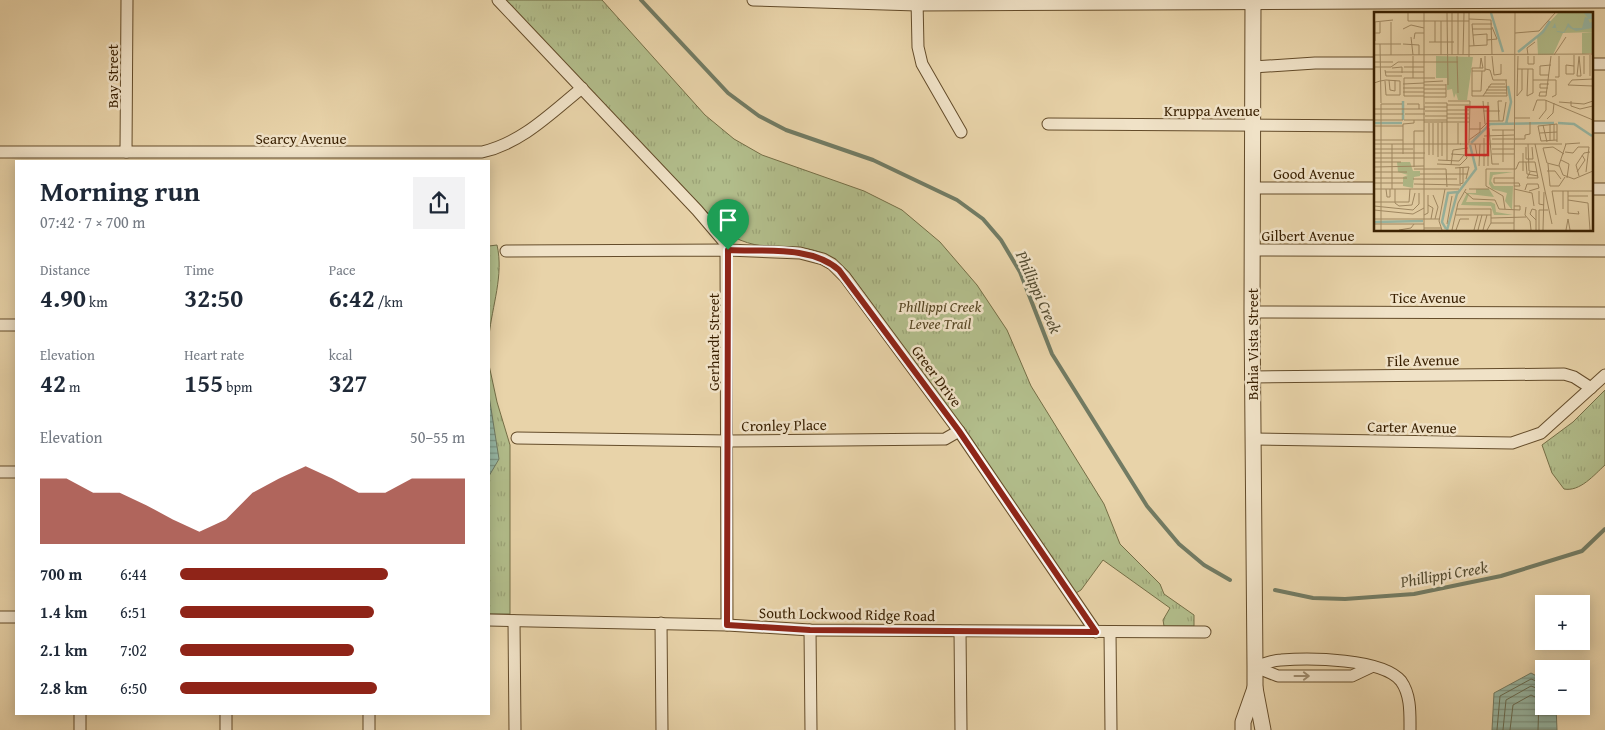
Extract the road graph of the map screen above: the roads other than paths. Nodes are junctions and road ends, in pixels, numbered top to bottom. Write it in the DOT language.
graph roads {
  1 [pos="127,0"];
  2 [pos="498,0"];
  3 [pos="753,0"];
  4 [pos="1253,1"];
  5 [pos="917,2"];
  6 [pos="1605,2"];
  7 [pos="1374,63"];
  8 [pos="1592,64"];
  9 [pos="1605,64"];
  10 [pos="1253,67"];
  11 [pos="582,88"];
  12 [pos="1048,124"];
  13 [pos="1253,126"];
  14 [pos="1374,126"];
  15 [pos="1592,127"];
  16 [pos="1605,127"];
  17 [pos="961,132"];
  18 [pos="0,152"];
  19 [pos="126,152"];
  20 [pos="69,157"];
  21 [pos="1252,188"];
  22 [pos="1374,188"];
  23 [pos="1592,189"];
  24 [pos="1605,189"];
  25 [pos="728,250"];
  26 [pos="1252,250"];
  27 [pos="506,251"];
  28 [pos="1605,251"];
  29 [pos="1252,312"];
  30 [pos="1605,313"];
  31 [pos="0,325"];
  32 [pos="15,325"];
  33 [pos="1605,376"];
  34 [pos="1252,377"];
  35 [pos="1590,388"];
  36 [pos="959,431"];
  37 [pos="517,438"];
  38 [pos="1252,439"];
  39 [pos="728,441"];
  40 [pos="0,472"];
  41 [pos="15,472"];
  42 [pos="0,617"];
  43 [pos="15,617"];
  44 [pos="490,620"];
  45 [pos="514,621"];
  46 [pos="661,623"];
  47 [pos="727,625"];
  48 [pos="810,630"];
  49 [pos="960,632"];
  50 [pos="1096,632"];
  51 [pos="1110,632"];
  52 [pos="1205,632"];
  53 [pos="1255,667"];
  54 [pos="1256,688"];
  55 [pos="80,715"];
  56 [pos="226,715"];
  57 [pos="369,715"];
  58 [pos="80,730"];
  59 [pos="226,730"];
  60 [pos="370,730"];
  61 [pos="515,730"];
  62 [pos="662,730"];
  63 [pos="811,730"];
  64 [pos="961,730"];
  65 [pos="1110,730"];
  66 [pos="1243,730"];
  67 [pos="1263,730"];
  68 [pos="1410,730"];
  1 -- 19 [label="street, Bay Street"];
  2 -- 11 [label="street"];
  3 -- 5 [label="street"];
  4 -- 5 [label="street"];
  4 -- 6 [label="street"];
  4 -- 10 [label="street, Bahia Vista Street"];
  5 -- 17 [label="street"];
  7 -- 10 [label="street"];
  8 -- 9 [label="street"];
  10 -- 13 [label="street, Bahia Vista Street"];
  11 -- 19 [label="street, Searcy Avenue"];
  11 -- 25 [label="street"];
  12 -- 13 [label="street, Kruppa Avenue"];
  13 -- 14 [label="street, Kruppa Avenue"];
  13 -- 21 [label="street, Bahia Vista Street"];
  15 -- 16 [label="street"];
  18 -- 20 [label="street, Searcy Avenue"];
  19 -- 20 [label="street, Searcy Avenue"];
  21 -- 22 [label="street, Good Avenue"];
  21 -- 26 [label="street, Bahia Vista Street"];
  23 -- 24 [label="street"];
  25 -- 27 [label="street, Greer Drive"];
  25 -- 36 [label="street, Greer Drive"];
  25 -- 39 [label="street, Gerhardt Street"];
  26 -- 28 [label="street, Gilbert Avenue"];
  26 -- 29 [label="street, Bahia Vista Street"];
  29 -- 30 [label="street, Tice Avenue"];
  29 -- 34 [label="street, Bahia Vista Street"];
  31 -- 32 [label="street"];
  33 -- 35 [label="street, Carter Avenue"];
  34 -- 35 [label="street, File Avenue"];
  34 -- 38 [label="street, Bahia Vista Street"];
  35 -- 38 [label="street, Carter Avenue"];
  36 -- 39 [label="street, Cronley Place"];
  36 -- 50 [label="street, Greer Drive"];
  37 -- 39 [label="street, Cronley Place"];
  38 -- 53 [label="street, Bahia Vista Street"];
  39 -- 47 [label="street, Gerhardt Street"];
  40 -- 41 [label="street"];
  42 -- 43 [label="street"];
  44 -- 45 [label="street, South Lockwood Ridge Road"];
  45 -- 46 [label="street, South Lockwood Ridge Road"];
  45 -- 61 [label="street"];
  46 -- 47 [label="street, South Lockwood Ridge Road"];
  46 -- 62 [label="street"];
  47 -- 48 [label="street, South Lockwood Ridge Road"];
  48 -- 49 [label="street, South Lockwood Ridge Road"];
  48 -- 63 [label="street"];
  49 -- 50 [label="street, South Lockwood Ridge Road"];
  49 -- 64 [label="street"];
  50 -- 51 [label="street, South Lockwood Ridge Road"];
  51 -- 52 [label="street, South Lockwood Ridge Road"];
  51 -- 65 [label="street"];
  53 -- 54 [label="street, Bahia Vista Street"];
  53 -- 68 [label="street"];
  54 -- 66 [label="street, Bahia Vista Street"];
  54 -- 67 [label="street, Bahia Vista Street"];
  55 -- 58 [label="street"];
  56 -- 59 [label="street"];
  57 -- 60 [label="street"];
}
